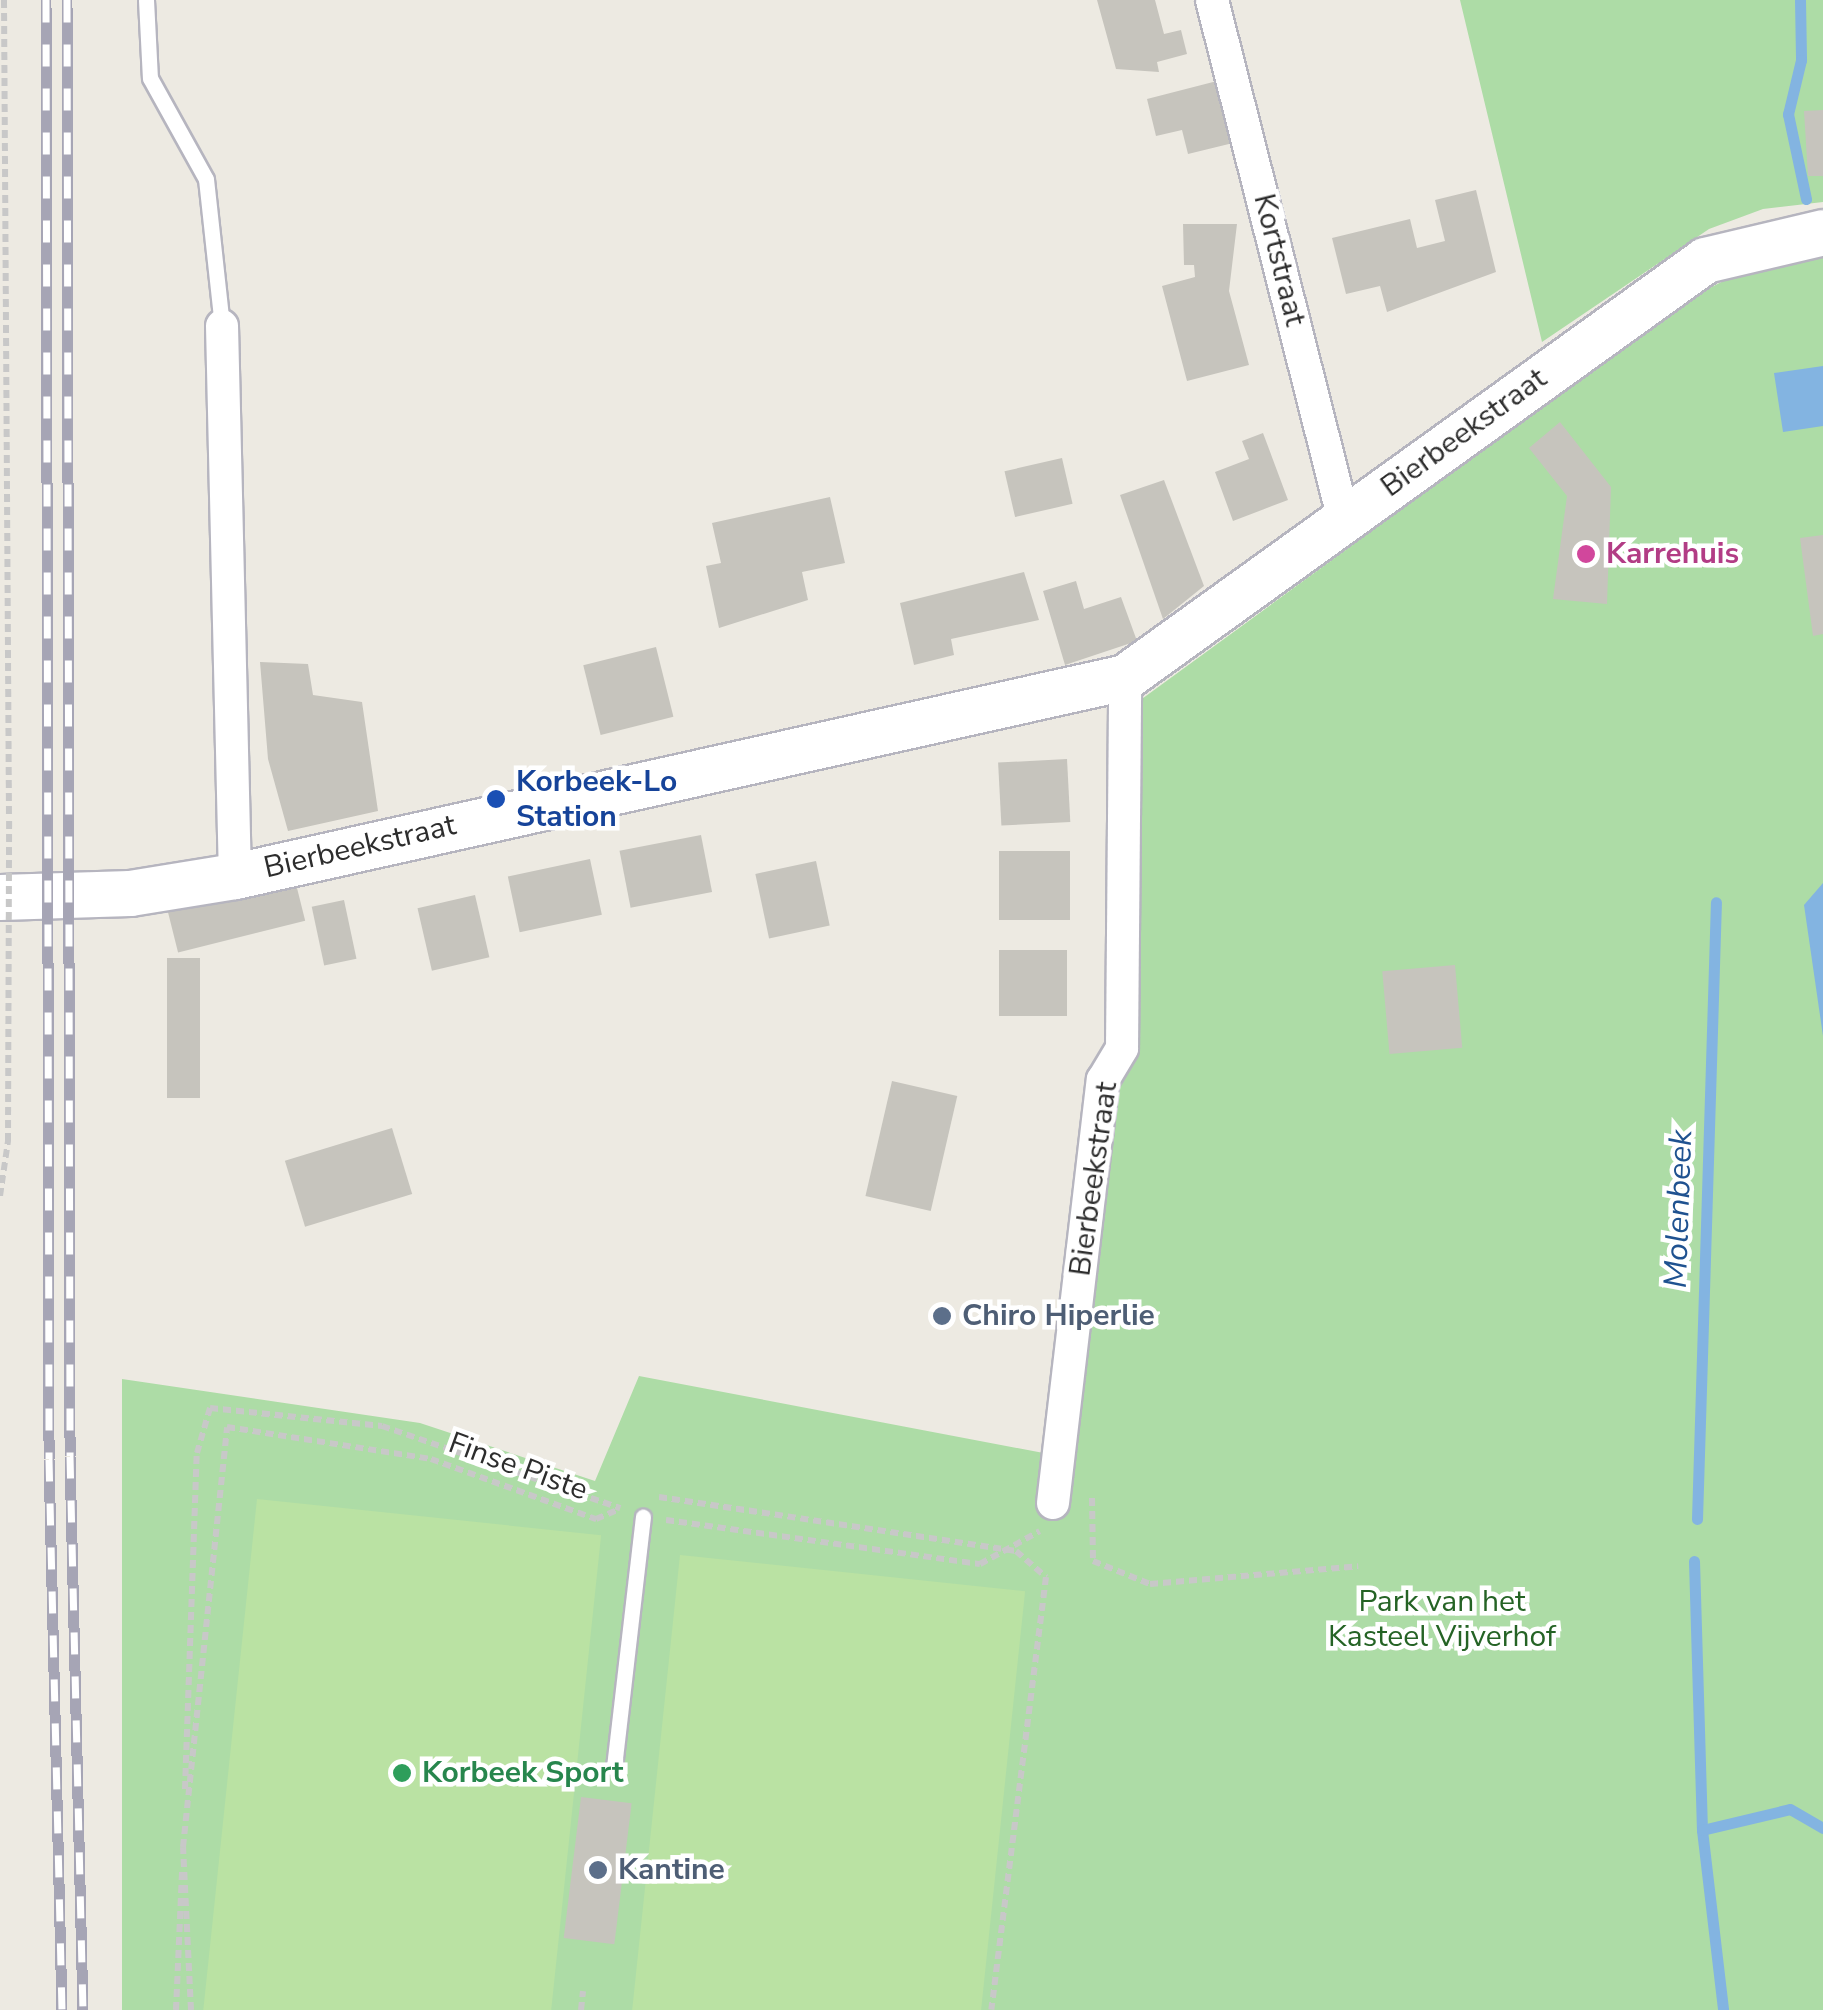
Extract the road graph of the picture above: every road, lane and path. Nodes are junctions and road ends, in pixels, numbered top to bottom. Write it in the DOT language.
graph roads {
  1 [pos="4,0"];
  2 [pos="146,0"];
  3 [pos="1212,0"];
  4 [pos="1823,232"];
  5 [pos="222,326"];
  6 [pos="1344,520"];
  7 [pos="1125,676"];
  8 [pos="234,876"];
  9 [pos="0,897"];
  10 [pos="0,1196"];
  11 [pos="1092,1482"];
  12 [pos="650,1496"];
  13 [pos="1053,1504"];
  14 [pos="620,1508"];
  15 [pos="639,1509"];
  16 [pos="1016,1551"];
  17 [pos="1358,1566"];
  18 [pos="614,1767"];
  19 [pos="182,1847"];
  20 [pos="582,1991"];
  21 [pos="176,2010"];
  22 [pos="190,2010"];
  23 [pos="581,2010"];
  24 [pos="991,2010"];
  1 -- 10 [label="path, bridge"];
  2 -- 5 [label="lane"];
  3 -- 6 [label="street, Kortstraat"];
  4 -- 6 [label="street, Bierbeekstraat"];
  5 -- 8 [label="street"];
  6 -- 7 [label="street, Bierbeekstraat"];
  7 -- 8 [label="street, Bierbeekstraat"];
  7 -- 13 [label="street, Bierbeekstraat"];
  8 -- 9 [label="street, Bierbeekstraat"];
  11 -- 17 [label="path"];
  12 -- 16 [label="path"];
  13 -- 16 [label="path"];
  14 -- 15 [label="path"];
  14 -- 15 [label="path, Finse Piste"];
  14 -- 19 [label="path, Finse Piste"];
  14 -- 19 [label="path"];
  15 -- 16 [label="path"];
  15 -- 18 [label="lane"];
  16 -- 24 [label="path"];
  19 -- 21 [label="path"];
  19 -- 22 [label="path, Finse Piste"];
  20 -- 23 [label="path"];
}
